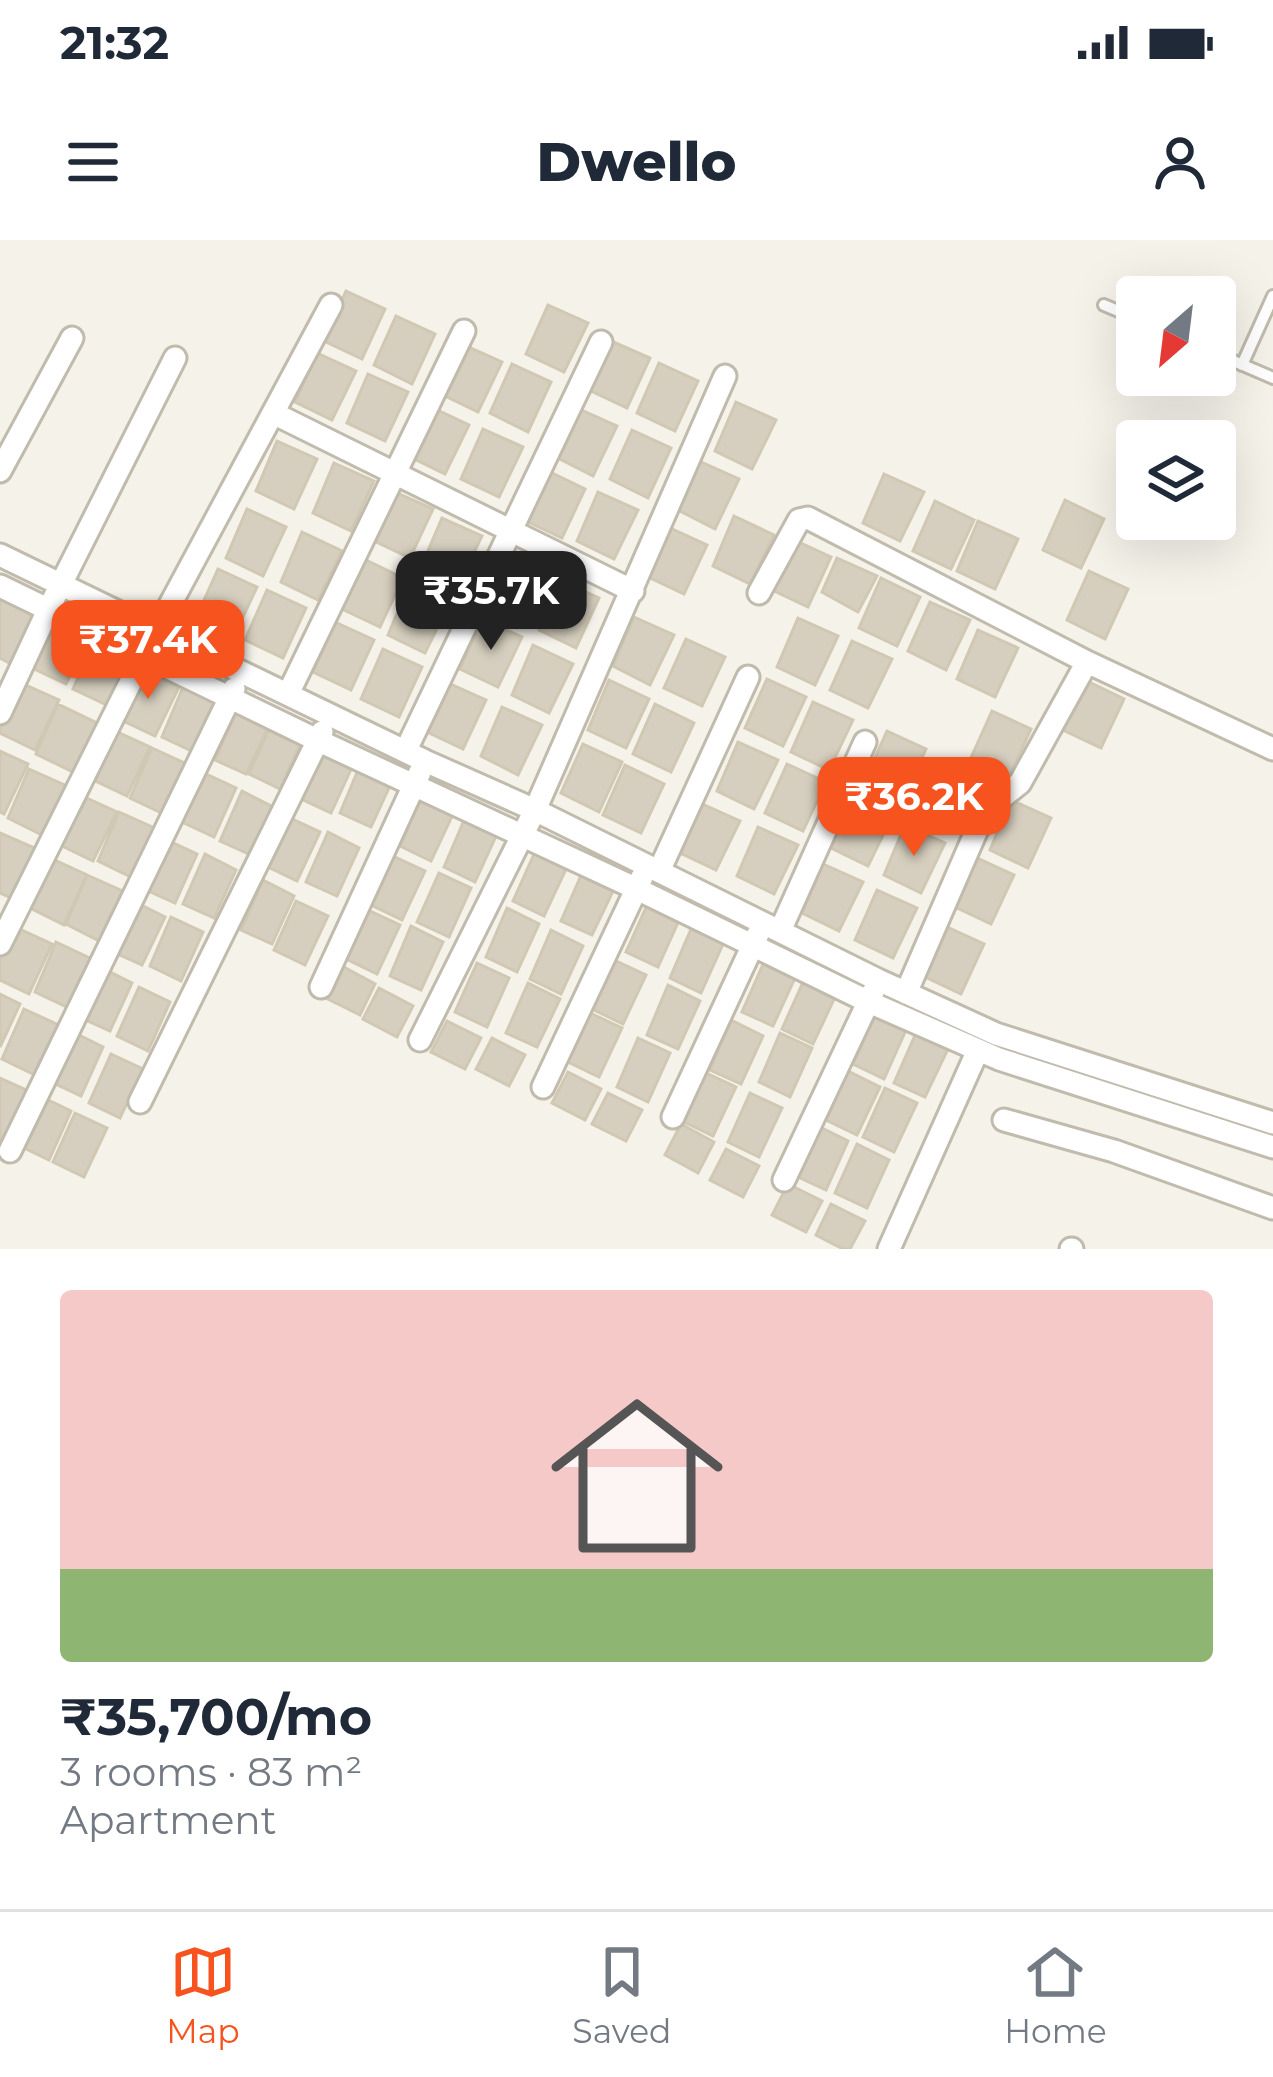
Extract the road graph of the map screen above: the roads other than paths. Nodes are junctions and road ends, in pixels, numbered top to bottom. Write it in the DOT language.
graph roads {
  1 [pos="1273,296"];
  2 [pos="331,304"];
  3 [pos="1104,305"];
  4 [pos="1116,310"];
  5 [pos="464,331"];
  6 [pos="72,338"];
  7 [pos="601,342"];
  8 [pos="175,358"];
  9 [pos="1236,362"];
  10 [pos="1242,365"];
  11 [pos="725,376"];
  12 [pos="1273,378"];
  13 [pos="273,413"];
  14 [pos="0,471"];
  15 [pos="395,473"];
  16 [pos="509,532"];
  17 [pos="0,555"];
  18 [pos="62,584"];
  19 [pos="0,586"];
  20 [pos="633,590"];
  21 [pos="758,593"];
  22 [pos="49,608"];
  23 [pos="157,629"];
  24 [pos="144,654"];
  25 [pos="1087,662"];
  26 [pos="242,672"];
  27 [pos="748,677"];
  28 [pos="288,694"];
  29 [pos="230,698"];
  30 [pos="0,713"];
  31 [pos="331,715"];
  32 [pos="317,740"];
  33 [pos="865,742"];
  34 [pos="1273,749"];
  35 [pos="415,756"];
  36 [pos="415,786"];
  37 [pos="535,810"];
  38 [pos="523,835"];
  39 [pos="654,868"];
  40 [pos="637,889"];
  41 [pos="772,927"];
  42 [pos="0,944"];
  43 [pos="751,945"];
  44 [pos="878,980"];
  45 [pos="321,987"];
  46 [pos="905,993"];
  47 [pos="868,1002"];
  48 [pos="420,1040"];
  49 [pos="979,1050"];
  50 [pos="543,1087"];
  51 [pos="140,1102"];
  52 [pos="673,1117"];
  53 [pos="1004,1120"];
  54 [pos="1273,1123"];
  55 [pos="1273,1147"];
  56 [pos="10,1150"];
  57 [pos="784,1180"];
  58 [pos="1273,1208"];
  59 [pos="890,1249"];
  1 -- 10 [label="lane"];
  2 -- 13 [label="street"];
  3 -- 4 [label="lane"];
  5 -- 15 [label="street"];
  6 -- 14 [label="street"];
  7 -- 16 [label="street"];
  8 -- 18 [label="street"];
  9 -- 10 [label="lane"];
  10 -- 12 [label="lane"];
  11 -- 20 [label="street"];
  13 -- 15 [label="street"];
  13 -- 23 [label="street"];
  15 -- 16 [label="street"];
  15 -- 28 [label="street"];
  16 -- 20 [label="street"];
  16 -- 35 [label="street"];
  17 -- 18 [label="street"];
  18 -- 22 [label="street"];
  18 -- 23 [label="street"];
  19 -- 22 [label="street"];
  20 -- 37 [label="street"];
  21 -- 25 [label="street"];
  22 -- 24 [label="street"];
  22 -- 30 [label="street"];
  23 -- 24 [label="street"];
  23 -- 26 [label="street"];
  24 -- 29 [label="street"];
  24 -- 42 [label="street"];
  25 -- 34 [label="street"];
  25 -- 46 [label="street"];
  26 -- 28 [label="street"];
  26 -- 29 [label="street"];
  27 -- 39 [label="street"];
  28 -- 31 [label="street"];
  29 -- 32 [label="street"];
  29 -- 56 [label="street"];
  31 -- 32 [label="street"];
  31 -- 35 [label="street"];
  32 -- 36 [label="street"];
  32 -- 51 [label="street"];
  33 -- 41 [label="street"];
  35 -- 36 [label="street"];
  35 -- 37 [label="street"];
  36 -- 38 [label="street"];
  36 -- 45 [label="street"];
  37 -- 38 [label="street"];
  37 -- 39 [label="street"];
  38 -- 40 [label="street"];
  38 -- 48 [label="street"];
  39 -- 40 [label="street"];
  39 -- 41 [label="street"];
  40 -- 43 [label="street"];
  40 -- 50 [label="street"];
  41 -- 43 [label="street"];
  41 -- 44 [label="street"];
  43 -- 47 [label="street"];
  43 -- 52 [label="street"];
  44 -- 46 [label="street"];
  44 -- 47 [label="street"];
  46 -- 54 [label="street"];
  47 -- 49 [label="street"];
  47 -- 57 [label="street"];
  49 -- 55 [label="street"];
  49 -- 59 [label="street"];
  53 -- 58 [label="street"];
}
